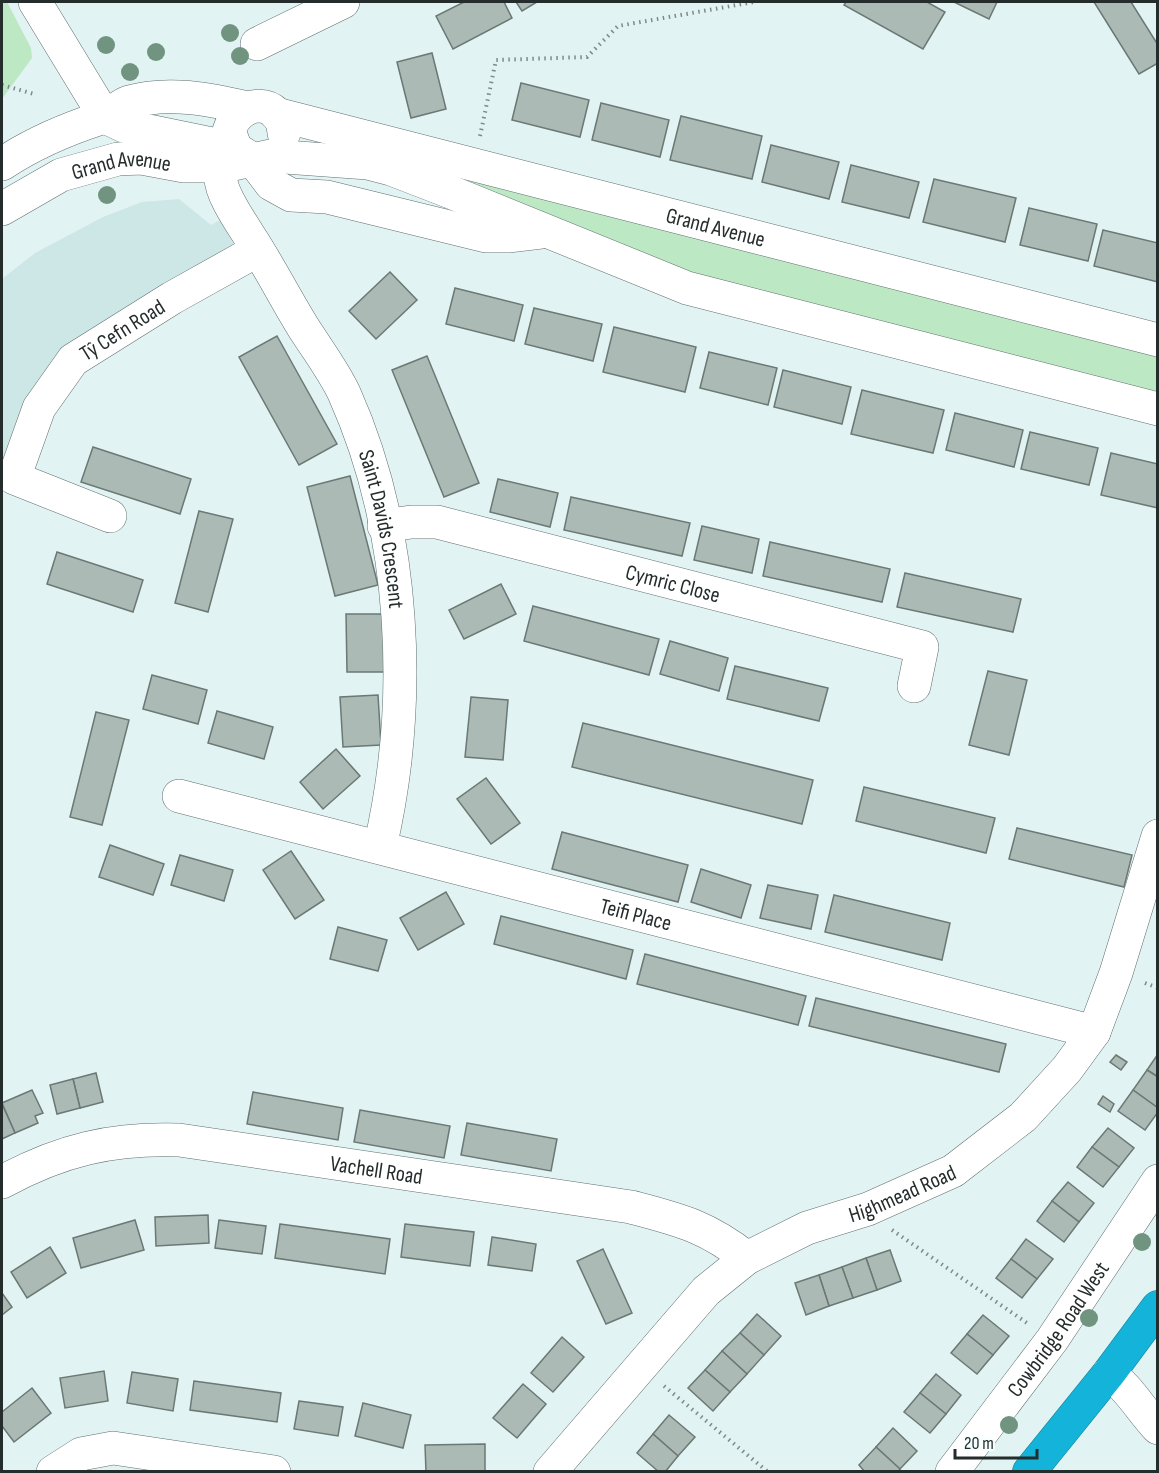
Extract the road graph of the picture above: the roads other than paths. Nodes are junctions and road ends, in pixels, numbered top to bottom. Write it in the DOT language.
graph roads {
  1 [pos="35,2"];
  2 [pos="343,2"];
  3 [pos="257,44"];
  4 [pos="262,111"];
  5 [pos="105,117"];
  6 [pos="251,163"];
  7 [pos="2,164"];
  8 [pos="2,209"];
  9 [pos="546,231"];
  10 [pos="254,245"];
  11 [pos="1158,340"];
  12 [pos="1158,409"];
  13 [pos="8,489"];
  14 [pos="110,516"];
  15 [pos="384,526"];
  16 [pos="914,686"];
  17 [pos="179,796"];
  18 [pos="1158,836"];
  19 [pos="380,847"];
  20 [pos="1094,1032"];
  21 [pos="1158,1181"];
  22 [pos="2,1182"];
  23 [pos="747,1258"];
  24 [pos="1158,1307"];
  25 [pos="1109,1373"];
  26 [pos="1158,1428"];
  27 [pos="53,1472"];
  28 [pos="274,1472"];
  29 [pos="550,1472"];
  30 [pos="952,1472"];
  31 [pos="1029,1472"];
  1 -- 5 [label="street"];
  2 -- 3 [label="street"];
  4 -- 5 [label="street, Grand Avenue"];
  4 -- 6 [label="street"];
  4 -- 6 [label="street"];
  4 -- 11 [label="street, Grand Avenue"];
  5 -- 6 [label="street, Grand Avenue"];
  5 -- 7 [label="street, Grand Avenue"];
  6 -- 8 [label="street, Grand Avenue"];
  6 -- 9 [label="street, Grand Avenue"];
  6 -- 9 [label="street, Grand Avenue"];
  6 -- 10 [label="street"];
  6 -- 10 [label="street, Saint Davids Crescent"];
  9 -- 12 [label="street, Grand Avenue"];
  10 -- 13 [label="street, Tŷ Cefn Road"];
  10 -- 15 [label="street, Saint Davids Crescent"];
  13 -- 14 [label="street, Tŷ Cefn Road"];
  15 -- 16 [label="street, Cymric Close"];
  15 -- 19 [label="street, Saint Davids Crescent"];
  17 -- 19 [label="street, Teifi Place"];
  18 -- 20 [label="street, Highmead Road"];
  19 -- 20 [label="street, Teifi Place"];
  20 -- 23 [label="street, Highmead Road"];
  21 -- 30 [label="street, Cowbridge Road West"];
  22 -- 23 [label="street, Vachell Road"];
  23 -- 29 [label="street, Highmead Road"];
  24 -- 25 [label="highway"];
  25 -- 26 [label="street"];
  25 -- 31 [label="highway"];
  27 -- 28 [label="street"];
}
